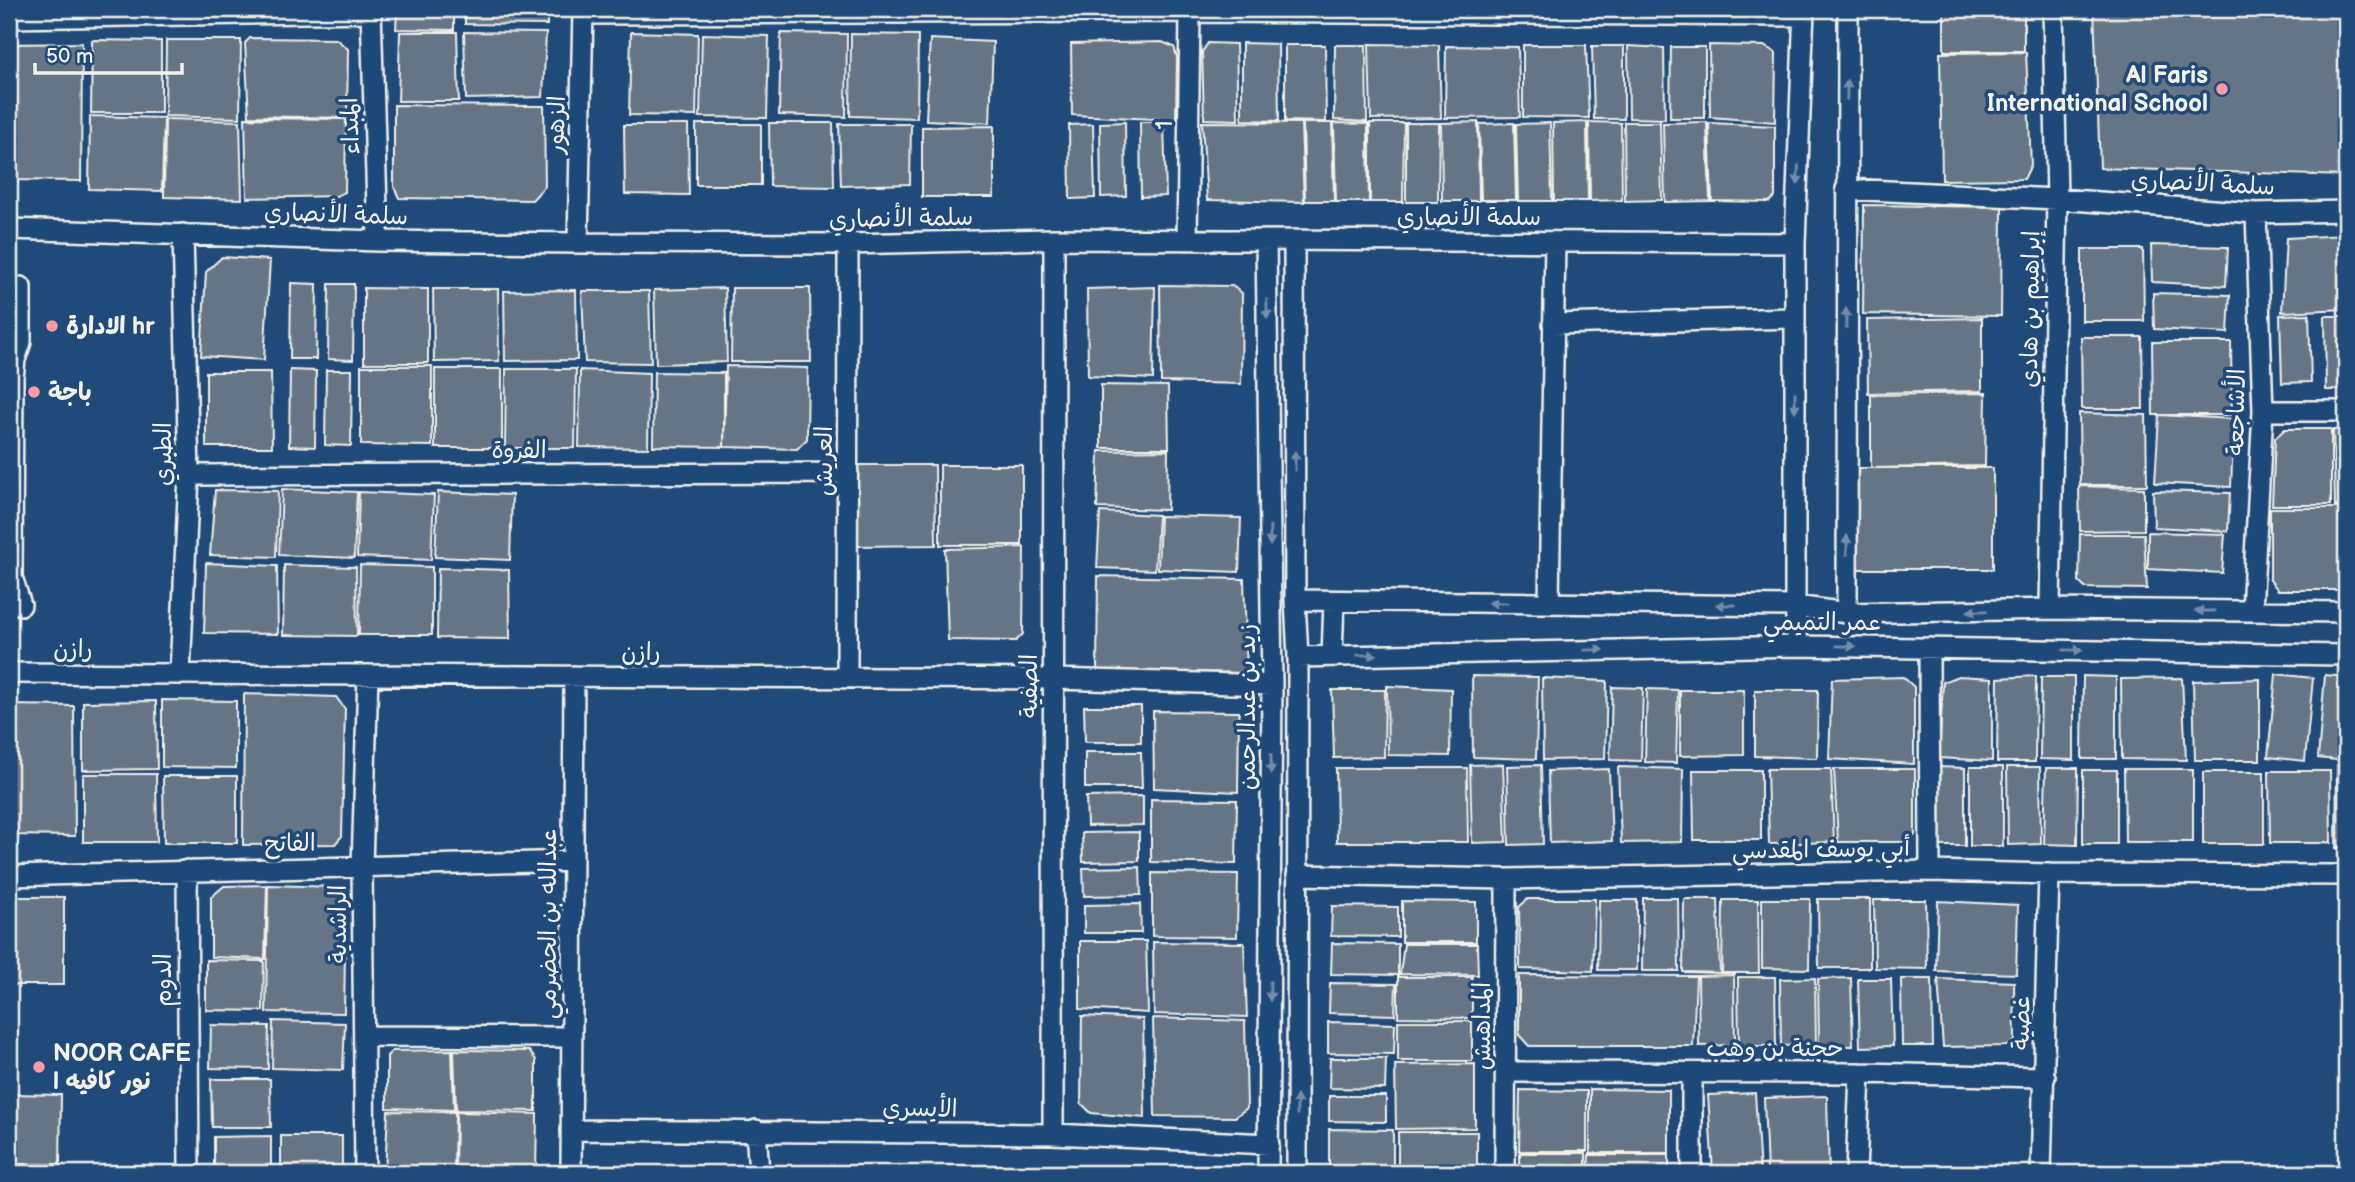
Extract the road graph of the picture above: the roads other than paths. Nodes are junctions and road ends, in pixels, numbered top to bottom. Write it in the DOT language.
graph roads {
  1 [pos="1848,9"];
  2 [pos="2053,9"];
  3 [pos="371,10"];
  4 [pos="191,11"];
  5 [pos="584,11"];
  6 [pos="1025,11"];
  7 [pos="1190,12"];
  8 [pos="1600,12"];
  9 [pos="1804,13"];
  10 [pos="9,18"];
  11 [pos="1846,189"];
  12 [pos="2057,199"];
  13 [pos="2346,211"];
  14 [pos="2256,213"];
  15 [pos="9,229"];
  16 [pos="183,234"];
  17 [pos="1054,239"];
  18 [pos="1187,240"];
  19 [pos="1266,240"];
  20 [pos="1294,240"];
  21 [pos="377,241"];
  22 [pos="1555,242"];
  23 [pos="578,243"];
  24 [pos="1795,243"];
  25 [pos="848,244"];
  26 [pos="20,287"];
  27 [pos="1795,318"];
  28 [pos="1553,324"];
  29 [pos="15,342"];
  30 [pos="2263,411"];
  31 [pos="2346,411"];
  32 [pos="848,473"];
  33 [pos="189,475"];
  34 [pos="10,577"];
  35 [pos="1295,600"];
  36 [pos="1334,601"];
  37 [pos="1549,603"];
  38 [pos="21,605"];
  39 [pos="1796,606"];
  40 [pos="2050,610"];
  41 [pos="2252,611"];
  42 [pos="2346,612"];
  43 [pos="1847,613"];
  44 [pos="1798,646"];
  45 [pos="1929,648"];
  46 [pos="2346,655"];
  47 [pos="1332,656"];
  48 [pos="1298,657"];
  49 [pos="9,673"];
  50 [pos="180,673"];
  51 [pos="368,675"];
  52 [pos="574,676"];
  53 [pos="847,678"];
  54 [pos="1054,679"];
  55 [pos="1272,685"];
  56 [pos="573,861"];
  57 [pos="362,866"];
  58 [pos="187,870"];
  59 [pos="1930,871"];
  60 [pos="2049,874"];
  61 [pos="1297,875"];
  62 [pos="2346,875"];
  63 [pos="9,876"];
  64 [pos="1506,879"];
  65 [pos="363,1036"];
  66 [pos="571,1037"];
  67 [pos="1506,1072"];
  68 [pos="1692,1073"];
  69 [pos="1860,1073"];
  70 [pos="2045,1077"];
  71 [pos="571,1130"];
  72 [pos="756,1130"];
  73 [pos="1053,1134"];
  74 [pos="1269,1144"];
  75 [pos="190,1173"];
  76 [pos="365,1173"];
  77 [pos="571,1173"];
  78 [pos="759,1173"];
  79 [pos="1268,1173"];
  80 [pos="1297,1173"];
  81 [pos="1506,1173"];
  82 [pos="1692,1173"];
  83 [pos="1856,1173"];
  84 [pos="2041,1173"];
  11 -- 1 [label="street, one-way"];
  2 -- 12 [label="street, إبراهيم بن هادي"];
  3 -- 4 [label="street"];
  3 -- 21 [label="street, المبداء"];
  4 -- 10 [label="street"];
  5 -- 6 [label="street"];
  5 -- 23 [label="street, الزهور"];
  6 -- 7 [label="street"];
  7 -- 8 [label="street"];
  7 -- 18 [label="street, 1"];
  8 -- 9 [label="street"];
  9 -- 24 [label="street, one-way"];
  11 -- 12 [label="street, سلمة الأنصاري"];
  43 -- 11 [label="street, one-way"];
  12 -- 14 [label="street, سلمة الأنصاري"];
  12 -- 40 [label="street, إبراهيم بن هادي"];
  13 -- 14 [label="street, سلمة الأنصاري"];
  14 -- 30 [label="street, الأشاجعة"];
  15 -- 16 [label="street, سلمة الأنصاري"];
  16 -- 21 [label="street, سلمة الأنصاري"];
  16 -- 33 [label="street, الطبري"];
  17 -- 18 [label="street, سلمة الأنصاري"];
  17 -- 25 [label="street, سلمة الأنصاري"];
  17 -- 54 [label="street, الصفية"];
  18 -- 19 [label="street, سلمة الأنصاري"];
  19 -- 20 [label="street, سلمة الأنصاري"];
  19 -- 55 [label="street, زيد بن عبدالرحمن, one-way"];
  20 -- 22 [label="street, سلمة الأنصاري"];
  35 -- 20 [label="street, زيد بن عبدالرحمن, one-way"];
  21 -- 23 [label="street, سلمة الأنصاري"];
  22 -- 24 [label="street, سلمة الأنصاري"];
  22 -- 28 [label="street"];
  23 -- 25 [label="street, سلمة الأنصاري"];
  24 -- 27 [label="street"];
  25 -- 32 [label="street, العريش"];
  26 -- 29 [label="street"];
  27 -- 28 [label="street"];
  27 -- 39 [label="street, one-way"];
  28 -- 37 [label="street"];
  29 -- 34 [label="street"];
  30 -- 31 [label="street"];
  30 -- 41 [label="street, الأشاجعة"];
  32 -- 33 [label="street, الفروة"];
  32 -- 53 [label="street, العريش"];
  33 -- 50 [label="street, الطبري"];
  34 -- 38 [label="street"];
  35 -- 36 [label="street"];
  35 -- 48 [label="street, زيد بن عبدالرحمن"];
  37 -- 36 [label="street, one-way"];
  36 -- 47 [label="street"];
  39 -- 37 [label="street, one-way"];
  39 -- 43 [label="street"];
  39 -- 44 [label="street"];
  41 -- 40 [label="street, one-way"];
  40 -- 43 [label="street, one-way"];
  41 -- 42 [label="street"];
  44 -- 45 [label="street, عمر التميمي, one-way"];
  47 -- 44 [label="street, عمر التميمي, one-way"];
  45 -- 46 [label="street, عمر التميمي, one-way"];
  45 -- 59 [label="street"];
  47 -- 48 [label="street, عمر التميمي"];
  48 -- 61 [label="street, زيد بن عبدالرحمن"];
  49 -- 50 [label="street, رازن"];
  50 -- 51 [label="street, رازن"];
  51 -- 52 [label="street, رازن"];
  51 -- 57 [label="street, الراشدية"];
  52 -- 53 [label="street, رازن"];
  52 -- 56 [label="street, عبدالله بن الحضرمي"];
  53 -- 54 [label="street, رازن"];
  54 -- 55 [label="street, رازن"];
  54 -- 73 [label="street, الصفية"];
  55 -- 74 [label="street, زيد بن عبدالرحمن, one-way"];
  56 -- 57 [label="street, الفاتح"];
  56 -- 66 [label="street, عبدالله بن الحضرمي"];
  57 -- 58 [label="street, الفاتح"];
  57 -- 65 [label="street, الراشدية"];
  58 -- 63 [label="street, الفاتح"];
  58 -- 75 [label="street, الدوم"];
  59 -- 60 [label="street, أبي يوسف المقدسي"];
  59 -- 64 [label="street, أبي يوسف المقدسي"];
  60 -- 62 [label="street, أبي يوسف المقدسي"];
  60 -- 70 [label="street, غضية"];
  61 -- 64 [label="street, أبي يوسف المقدسي"];
  80 -- 61 [label="street, زيد بن عبدالرحمن, one-way"];
  64 -- 67 [label="street, المداهيش"];
  65 -- 66 [label="street"];
  65 -- 76 [label="street, الراشدية"];
  66 -- 71 [label="street, عبدالله بن الحضرمي"];
  67 -- 68 [label="street, حجنة بن وهب"];
  67 -- 81 [label="street, المداهيش"];
  68 -- 69 [label="street, حجنة بن وهب"];
  68 -- 82 [label="street"];
  69 -- 70 [label="street, حجنة بن وهب"];
  69 -- 83 [label="street"];
  70 -- 84 [label="street, غضية"];
  71 -- 72 [label="street, الأيسري"];
  71 -- 77 [label="street, عبدالله بن الحضرمي"];
  72 -- 73 [label="street, الأيسري"];
  72 -- 78 [label="street"];
  73 -- 74 [label="street, الأيسري"];
  74 -- 79 [label="street, زيد بن عبدالرحمن"];
}
